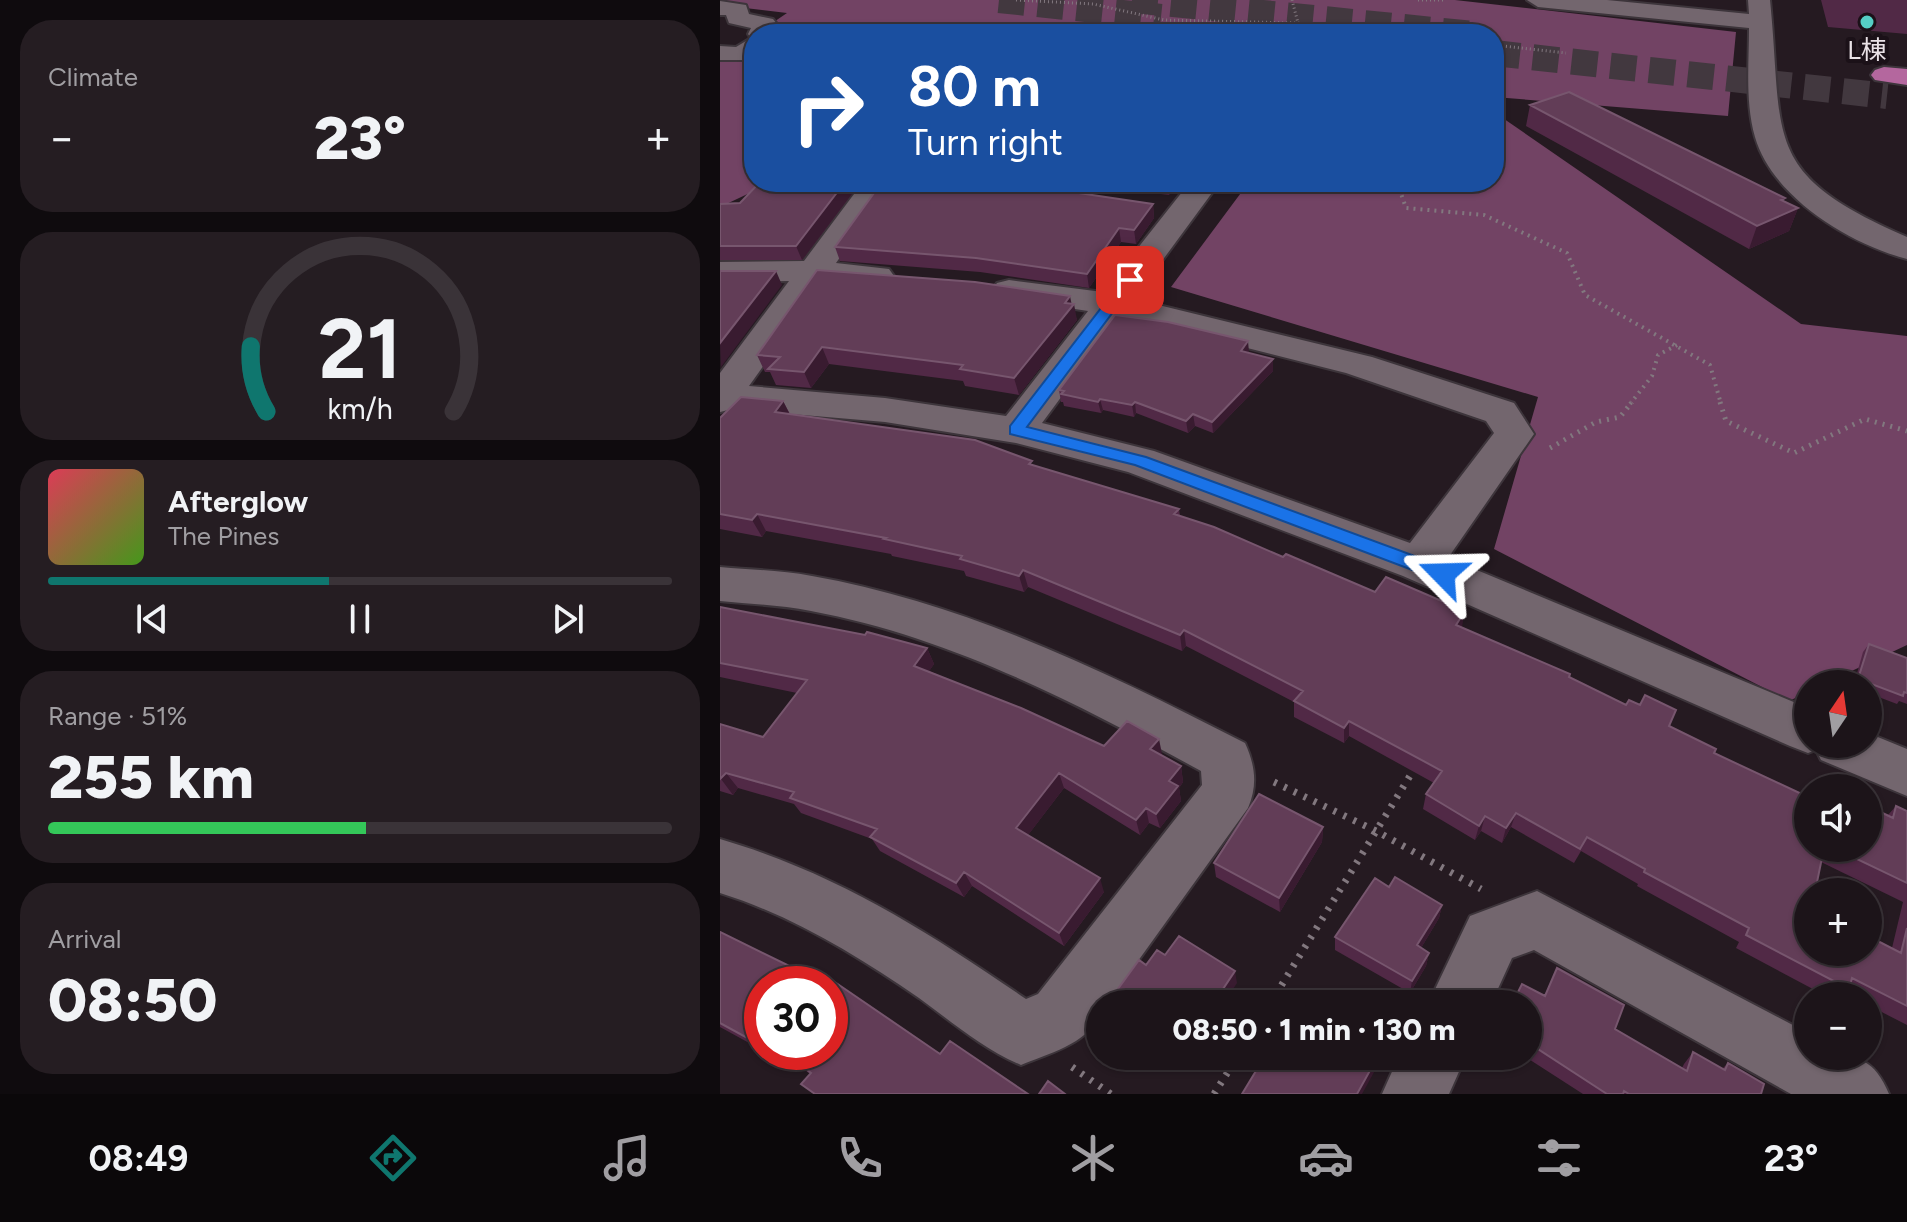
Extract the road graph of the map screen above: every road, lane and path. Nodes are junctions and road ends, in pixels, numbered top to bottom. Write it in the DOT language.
graph roads {
  1 [pos="1016,0"];
  2 [pos="1292,0"];
  3 [pos="1418,0"];
  4 [pos="1446,0"];
  5 [pos="1538,0"];
  6 [pos="720,8"];
  7 [pos="1760,11"];
  8 [pos="1298,23"];
  9 [pos="765,24"];
  10 [pos="1302,24"];
  11 [pos="1504,46"];
  12 [pos="744,52"];
  13 [pos="720,53"];
  14 [pos="1566,53"];
  15 [pos="871,192"];
  16 [pos="1043,192"];
  17 [pos="1192,192"];
  18 [pos="1400,192"];
  19 [pos="1091,196"];
  20 [pos="1907,249"];
  21 [pos="815,271"];
  22 [pos="720,272"];
  23 [pos="916,280"];
  24 [pos="975,286"];
  25 [pos="1112,304"];
  26 [pos="1677,345"];
  27 [pos="721,397"];
  28 [pos="1016,430"];
  29 [pos="1907,431"];
  30 [pos="1541,457"];
  31 [pos="1419,564"];
  32 [pos="720,584"];
  33 [pos="1794,725"];
  34 [pos="1425,752"];
  35 [pos="1872,758"];
  36 [pos="1226,759"];
  37 [pos="1907,773"];
  38 [pos="1376,831"];
  39 [pos="720,866"];
  40 [pos="1537,920"];
  41 [pos="1279,990"];
  42 [pos="1466,990"];
  43 [pos="1229,1070"];
  44 [pos="1427,1070"];
  45 [pos="1214,1094"];
  46 [pos="1415,1094"];
  47 [pos="1856,1094"];
  1 -- 8 [label="path"];
  2 -- 8 [label="path"];
  3 -- 4 [label="path"];
  5 -- 7 [label="street"];
  6 -- 9 [label="street"];
  7 -- 20 [label="street"];
  8 -- 10 [label="path"];
  11 -- 14 [label="path"];
  12 -- 13 [label="street"];
  15 -- 21 [label="street"];
  16 -- 19 [label="street"];
  17 -- 25 [label="street"];
  18 -- 26 [label="path"];
  21 -- 22 [label="street"];
  21 -- 23 [label="street"];
  21 -- 27 [label="street"];
  24 -- 25 [label="street"];
  25 -- 28 [label="street"];
  25 -- 31 [label="street"];
  26 -- 29 [label="path"];
  26 -- 30 [label="path"];
  27 -- 28 [label="street"];
  28 -- 31 [label="street"];
  31 -- 33 [label="street"];
  32 -- 36 [label="street"];
  34 -- 38 [label="path"];
  35 -- 37 [label="street"];
  36 -- 38 [label="path"];
  36 -- 39 [label="street"];
  38 -- 40 [label="path"];
  38 -- 41 [label="path"];
  40 -- 42 [label="street"];
  40 -- 47 [label="street"];
  43 -- 45 [label="path"];
  44 -- 46 [label="street"];
}
